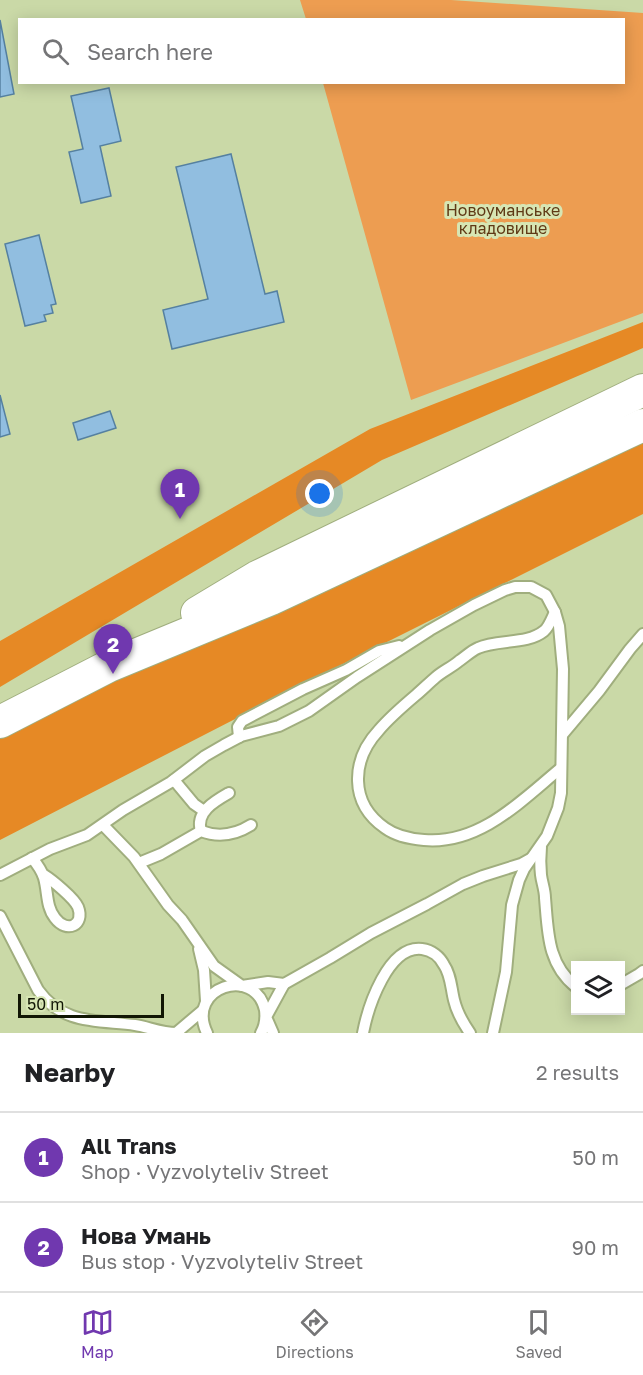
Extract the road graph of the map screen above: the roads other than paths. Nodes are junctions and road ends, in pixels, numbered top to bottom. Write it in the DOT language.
graph roads {
  1 [pos="643,390"];
  2 [pos="643,425"];
  3 [pos="555,612"];
  4 [pos="643,634"];
  5 [pos="407,644"];
  6 [pos="109,666"];
  7 [pos="0,722"];
  8 [pos="562,735"];
  9 [pos="239,737"];
  10 [pos="561,768"];
  11 [pos="174,780"];
  12 [pos="229,792"];
  13 [pos="204,811"];
  14 [pos="103,825"];
  15 [pos="251,825"];
  16 [pos="201,831"];
  17 [pos="541,847"];
  18 [pos="32,858"];
  19 [pos="531,859"];
  20 [pos="138,863"];
  21 [pos="0,875"];
  22 [pos="44,875"];
  23 [pos="0,915"];
  24 [pos="199,946"];
  25 [pos="643,971"];
  26 [pos="571,982"];
  27 [pos="625,983"];
  28 [pos="284,984"];
  29 [pos="242,986"];
  30 [pos="204,1006"];
  31 [pos="266,1017"];
  32 [pos="176,1033"];
  33 [pos="207,1033"];
  34 [pos="261,1033"];
  35 [pos="273,1033"];
  36 [pos="363,1033"];
  37 [pos="470,1033"];
  38 [pos="493,1033"];
  1 -- 6 [label="main road"];
  2 -- 6 [label="main road"];
  3 -- 5 [label="lane"];
  3 -- 8 [label="lane"];
  3 -- 10 [label="lane"];
  4 -- 8 [label="lane"];
  5 -- 9 [label="lane"];
  5 -- 9 [label="lane"];
  6 -- 7 [label="main road"];
  8 -- 10 [label="lane"];
  9 -- 11 [label="lane"];
  10 -- 17 [label="lane"];
  11 -- 13 [label="lane"];
  11 -- 14 [label="lane"];
  12 -- 13 [label="lane"];
  13 -- 16 [label="lane"];
  14 -- 18 [label="lane"];
  14 -- 20 [label="lane"];
  15 -- 16 [label="lane"];
  16 -- 20 [label="lane"];
  17 -- 19 [label="lane"];
  17 -- 26 [label="lane"];
  18 -- 21 [label="lane"];
  18 -- 22 [label="lane"];
  19 -- 28 [label="lane"];
  19 -- 38 [label="lane"];
  20 -- 24 [label="lane"];
  22 -- 22 [label="lane"];
  23 -- 32 [label="lane"];
  24 -- 29 [label="lane"];
  24 -- 30 [label="lane"];
  25 -- 27 [label="lane"];
  28 -- 29 [label="lane"];
  28 -- 31 [label="lane"];
  29 -- 30 [label="lane"];
  29 -- 31 [label="lane"];
  30 -- 32 [label="lane"];
  30 -- 33 [label="lane"];
  31 -- 34 [label="lane"];
  31 -- 35 [label="lane"];
  36 -- 37 [label="lane"];
}
